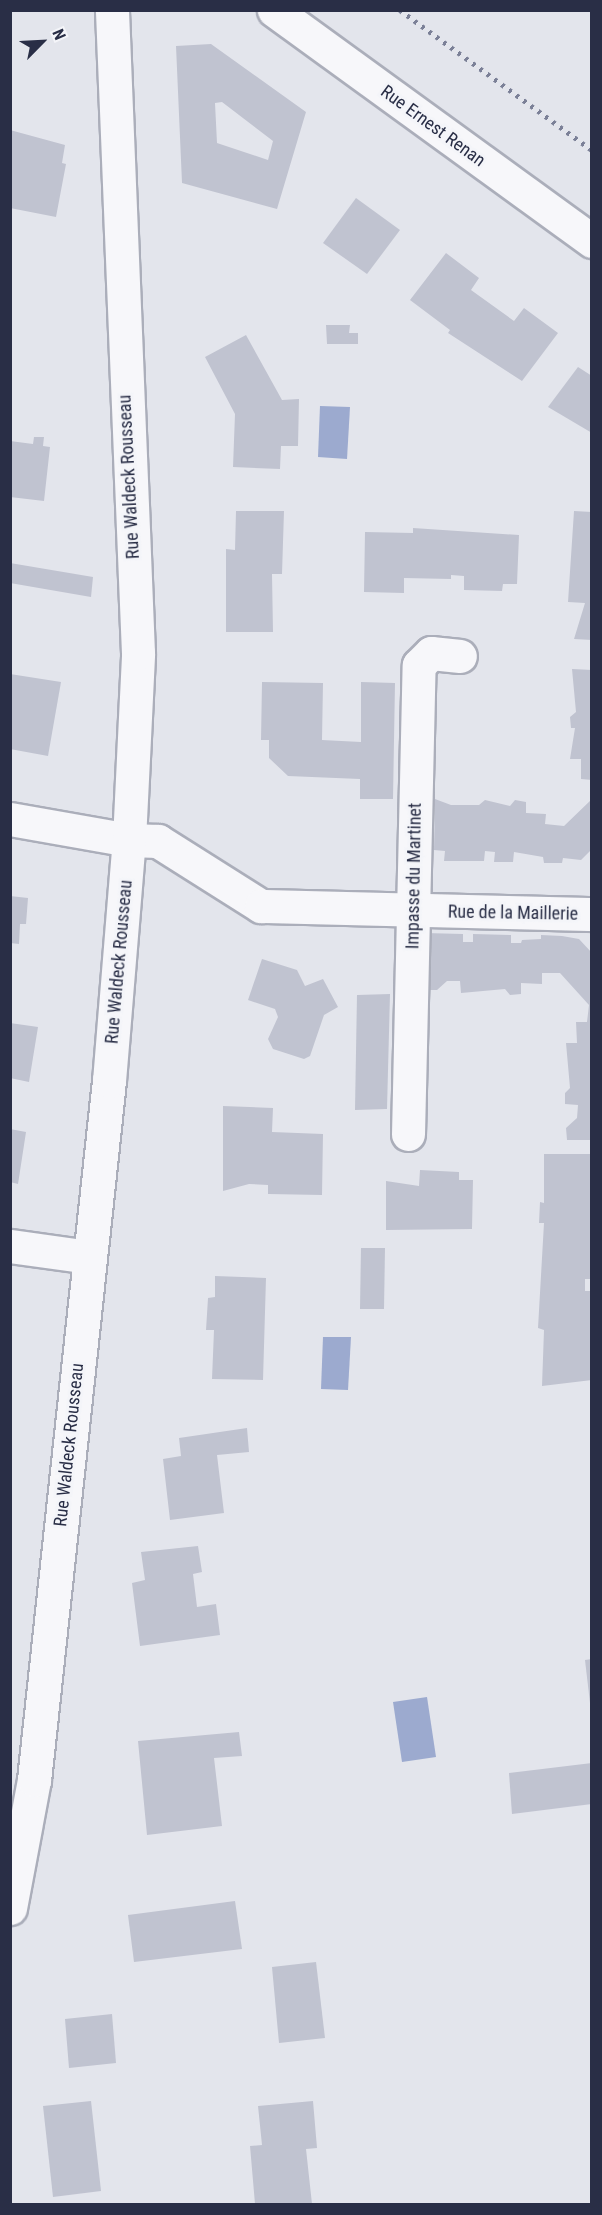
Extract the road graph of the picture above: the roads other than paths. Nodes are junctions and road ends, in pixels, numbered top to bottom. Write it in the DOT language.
graph roads {
  1 [pos="112,10"];
  2 [pos="274,10"];
  3 [pos="591,241"];
  4 [pos="460,656"];
  5 [pos="10,819"];
  6 [pos="129,840"];
  7 [pos="413,911"];
  8 [pos="591,914"];
  9 [pos="408,1134"];
  10 [pos="10,1246"];
  11 [pos="89,1257"];
  12 [pos="10,1908"];
  1 -- 6 [label="street, Rue Waldeck Rousseau"];
  2 -- 3 [label="street, Rue Ernest Renan"];
  4 -- 7 [label="street, Impasse du Martinet"];
  5 -- 6 [label="street, Rue de la Maillerie"];
  6 -- 7 [label="street, Rue de la Maillerie"];
  6 -- 11 [label="street, Rue Waldeck Rousseau"];
  7 -- 8 [label="street, Rue de la Maillerie"];
  7 -- 9 [label="street, Impasse du Martinet"];
  10 -- 11 [label="street"];
  11 -- 12 [label="street, Rue Waldeck Rousseau"];
}
